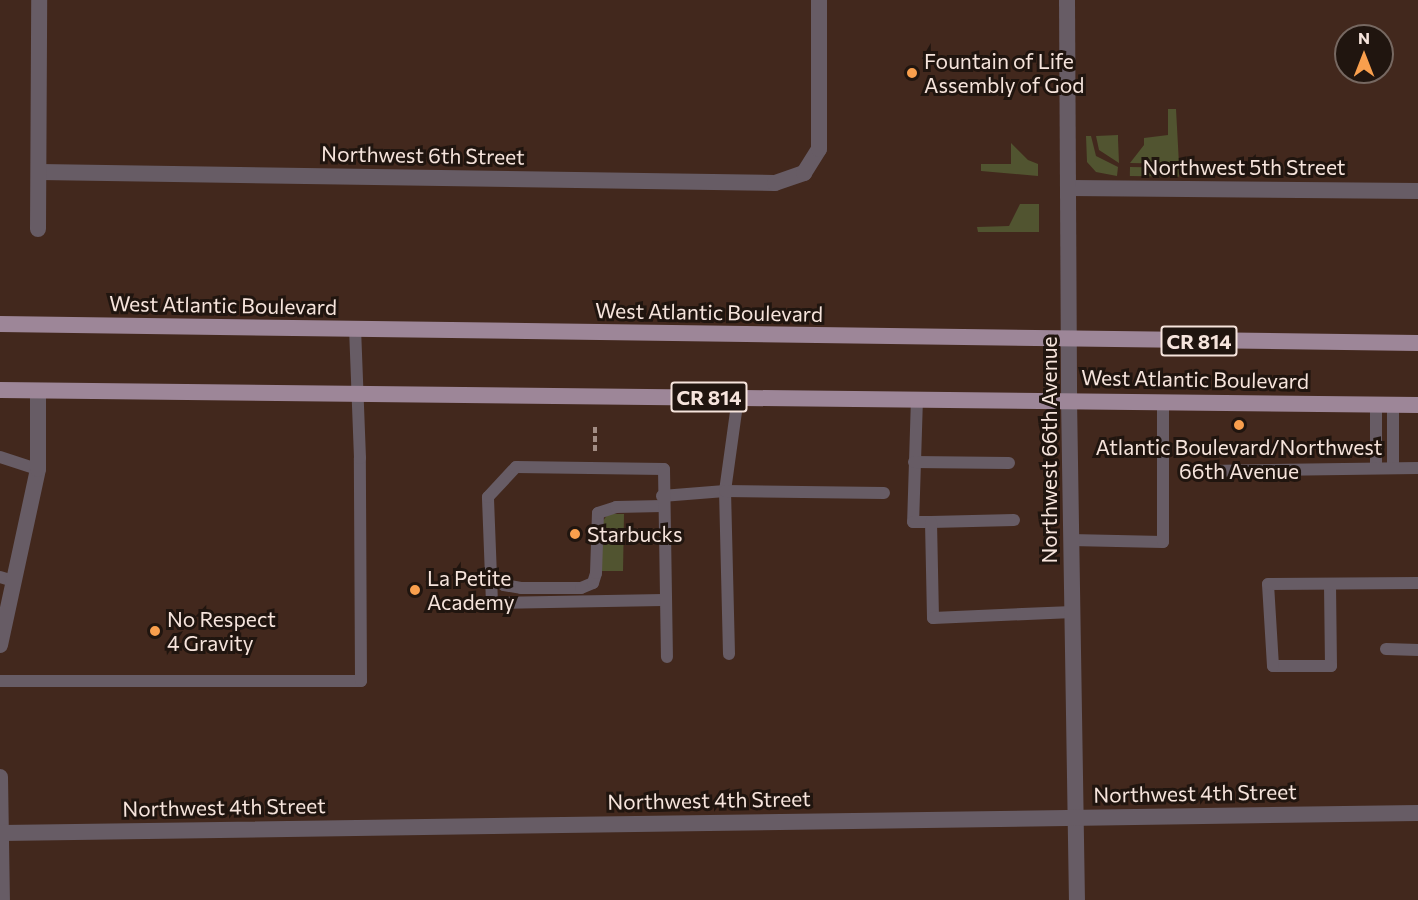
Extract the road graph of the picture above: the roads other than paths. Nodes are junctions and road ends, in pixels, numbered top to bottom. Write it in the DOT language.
graph roads {
  1 [pos="39,0"];
  2 [pos="819,0"];
  3 [pos="1067,0"];
  4 [pos="40,172"];
  5 [pos="1070,188"];
  6 [pos="1418,191"];
  7 [pos="38,229"];
  8 [pos="0,324"];
  9 [pos="355,329"];
  10 [pos="1070,339"];
  11 [pos="1418,343"];
  12 [pos="0,390"];
  13 [pos="38,391"];
  14 [pos="357,394"];
  15 [pos="738,397"];
  16 [pos="917,398"];
  17 [pos="1069,399"];
  18 [pos="1163,401"];
  19 [pos="1384,405"];
  20 [pos="1418,405"];
  21 [pos="1,462"];
  22 [pos="914,462"];
  23 [pos="1009,463"];
  24 [pos="1376,468"];
  25 [pos="1393,468"];
  26 [pos="1418,468"];
  27 [pos="38,469"];
  28 [pos="1206,471"];
  29 [pos="725,491"];
  30 [pos="884,493"];
  31 [pos="662,501"];
  32 [pos="1014,520"];
  33 [pos="931,522"];
  34 [pos="1071,540"];
  35 [pos="491,575"];
  36 [pos="6,579"];
  37 [pos="1418,584"];
  38 [pos="1330,585"];
  39 [pos="663,600"];
  40 [pos="1073,612"];
  41 [pos="0,645"];
  42 [pos="1386,649"];
  43 [pos="1418,650"];
  44 [pos="729,654"];
  45 [pos="667,657"];
  46 [pos="0,681"];
  47 [pos="0,777"];
  48 [pos="1418,813"];
  49 [pos="1076,818"];
  50 [pos="2,833"];
  51 [pos="2,900"];
  52 [pos="1077,900"];
  1 -- 4 [label="street"];
  2 -- 4 [label="street, Northwest 6th Street"];
  3 -- 5 [label="street, Northwest 66th Avenue"];
  4 -- 7 [label="street"];
  5 -- 6 [label="street, Northwest 5th Street"];
  5 -- 10 [label="street, Northwest 66th Avenue"];
  8 -- 9 [label="main road, West Atlantic Boulevard / CR 814"];
  9 -- 10 [label="main road, West Atlantic Boulevard / CR 814"];
  9 -- 14 [label="lane"];
  10 -- 11 [label="main road, West Atlantic Boulevard / CR 814"];
  10 -- 17 [label="street, Northwest 66th Avenue"];
  12 -- 13 [label="main road, West Atlantic Boulevard / CR 814"];
  13 -- 14 [label="main road, West Atlantic Boulevard / CR 814"];
  13 -- 27 [label="street"];
  14 -- 15 [label="main road, West Atlantic Boulevard / CR 814"];
  14 -- 46 [label="lane"];
  15 -- 16 [label="main road, West Atlantic Boulevard / CR 814"];
  15 -- 29 [label="lane"];
  16 -- 17 [label="main road, West Atlantic Boulevard / CR 814"];
  16 -- 22 [label="lane"];
  17 -- 18 [label="main road, West Atlantic Boulevard / CR 814"];
  17 -- 34 [label="street, Northwest 66th Avenue"];
  18 -- 19 [label="main road, West Atlantic Boulevard / CR 814"];
  18 -- 34 [label="lane"];
  19 -- 20 [label="main road, West Atlantic Boulevard / CR 814"];
  19 -- 24 [label="lane"];
  19 -- 25 [label="lane"];
  21 -- 27 [label="lane"];
  22 -- 23 [label="lane"];
  22 -- 33 [label="lane"];
  24 -- 25 [label="lane"];
  24 -- 28 [label="lane"];
  25 -- 26 [label="lane"];
  27 -- 36 [label="street"];
  29 -- 30 [label="lane"];
  29 -- 31 [label="lane"];
  29 -- 44 [label="lane"];
  31 -- 35 [label="lane"];
  31 -- 35 [label="lane"];
  31 -- 39 [label="lane"];
  32 -- 33 [label="lane"];
  33 -- 40 [label="lane"];
  34 -- 40 [label="street, Northwest 66th Avenue"];
  35 -- 39 [label="lane"];
  36 -- 41 [label="street"];
  37 -- 38 [label="lane"];
  38 -- 38 [label="lane"];
  39 -- 45 [label="lane"];
  40 -- 49 [label="street, Northwest 66th Avenue"];
  42 -- 43 [label="lane"];
  47 -- 50 [label="street"];
  48 -- 49 [label="street, Northwest 4th Street"];
  49 -- 50 [label="street, Northwest 4th Street"];
  49 -- 52 [label="street, Northwest 66th Avenue"];
  50 -- 51 [label="street"];
}
